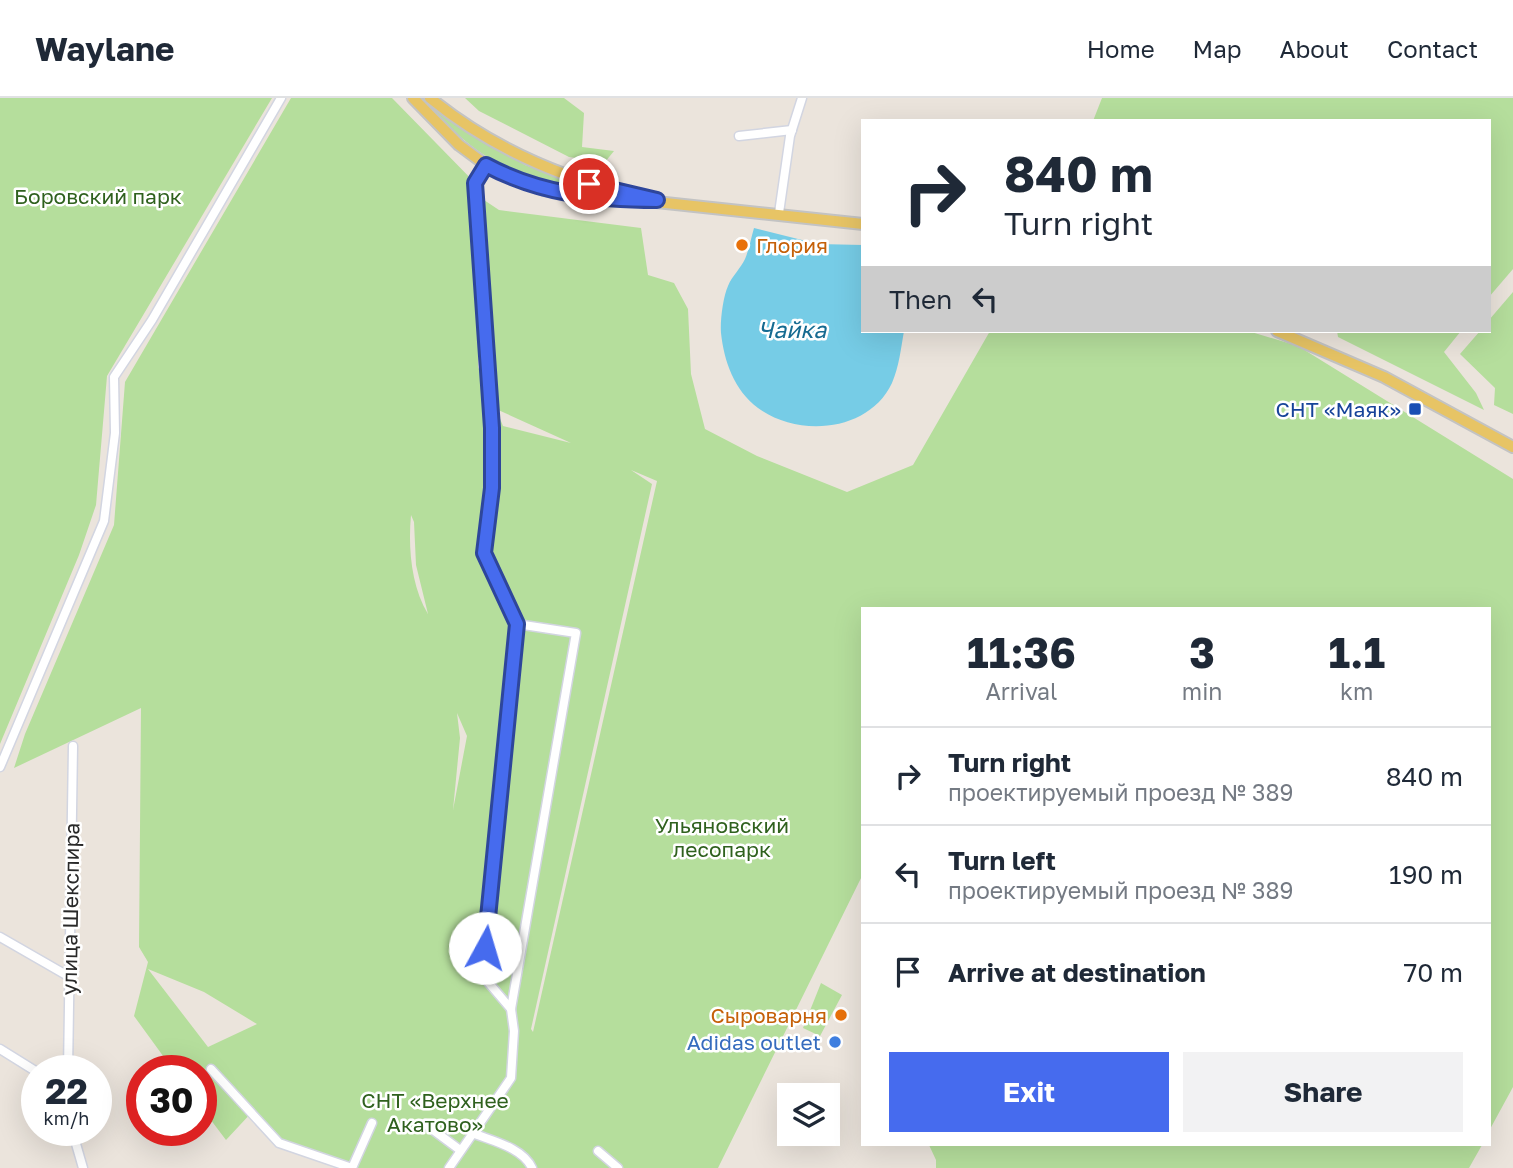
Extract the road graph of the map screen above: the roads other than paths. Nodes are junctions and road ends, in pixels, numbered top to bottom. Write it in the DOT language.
graph roads {
  1 [pos="281,98"];
  2 [pos="412,98"];
  3 [pos="430,98"];
  4 [pos="802,98"];
  5 [pos="792,131"];
  6 [pos="739,136"];
  7 [pos="486,165"];
  8 [pos="657,200"];
  9 [pos="779,213"];
  10 [pos="861,224"];
  11 [pos="1282,333"];
  12 [pos="1513,447"];
  13 [pos="517,624"];
  14 [pos="73,746"];
  15 [pos="0,767"];
  16 [pos="0,937"];
  17 [pos="68,976"];
  18 [pos="512,1009"];
  19 [pos="0,1049"];
  20 [pos="68,1055"];
  21 [pos="21,1062"];
  22 [pos="217,1076"];
  23 [pos="372,1123"];
  24 [pos="425,1124"];
  25 [pos="475,1134"];
  26 [pos="77,1146"];
  27 [pos="460,1150"];
  28 [pos="598,1151"];
  29 [pos="83,1168"];
  30 [pos="352,1168"];
  31 [pos="449,1168"];
  32 [pos="532,1168"];
  33 [pos="618,1168"];
  1 -- 15 [label="street"];
  2 -- 7 [label="main road"];
  3 -- 8 [label="main road"];
  4 -- 5 [label="street"];
  5 -- 6 [label="street"];
  5 -- 9 [label="street"];
  7 -- 8 [label="main road"];
  7 -- 13 [label="street"];
  8 -- 9 [label="main road"];
  9 -- 10 [label="main road"];
  11 -- 12 [label="main road"];
  13 -- 18 [label="street"];
  13 -- 18 [label="street"];
  14 -- 17 [label="street, улица Шекспира"];
  16 -- 17 [label="street"];
  17 -- 20 [label="street, улица Шекспира"];
  18 -- 25 [label="street"];
  19 -- 21 [label="street"];
  22 -- 30 [label="street"];
  23 -- 30 [label="street"];
  24 -- 27 [label="street"];
  25 -- 27 [label="street"];
  25 -- 32 [label="street"];
  26 -- 29 [label="street"];
  27 -- 31 [label="street"];
  28 -- 33 [label="street"];
}
